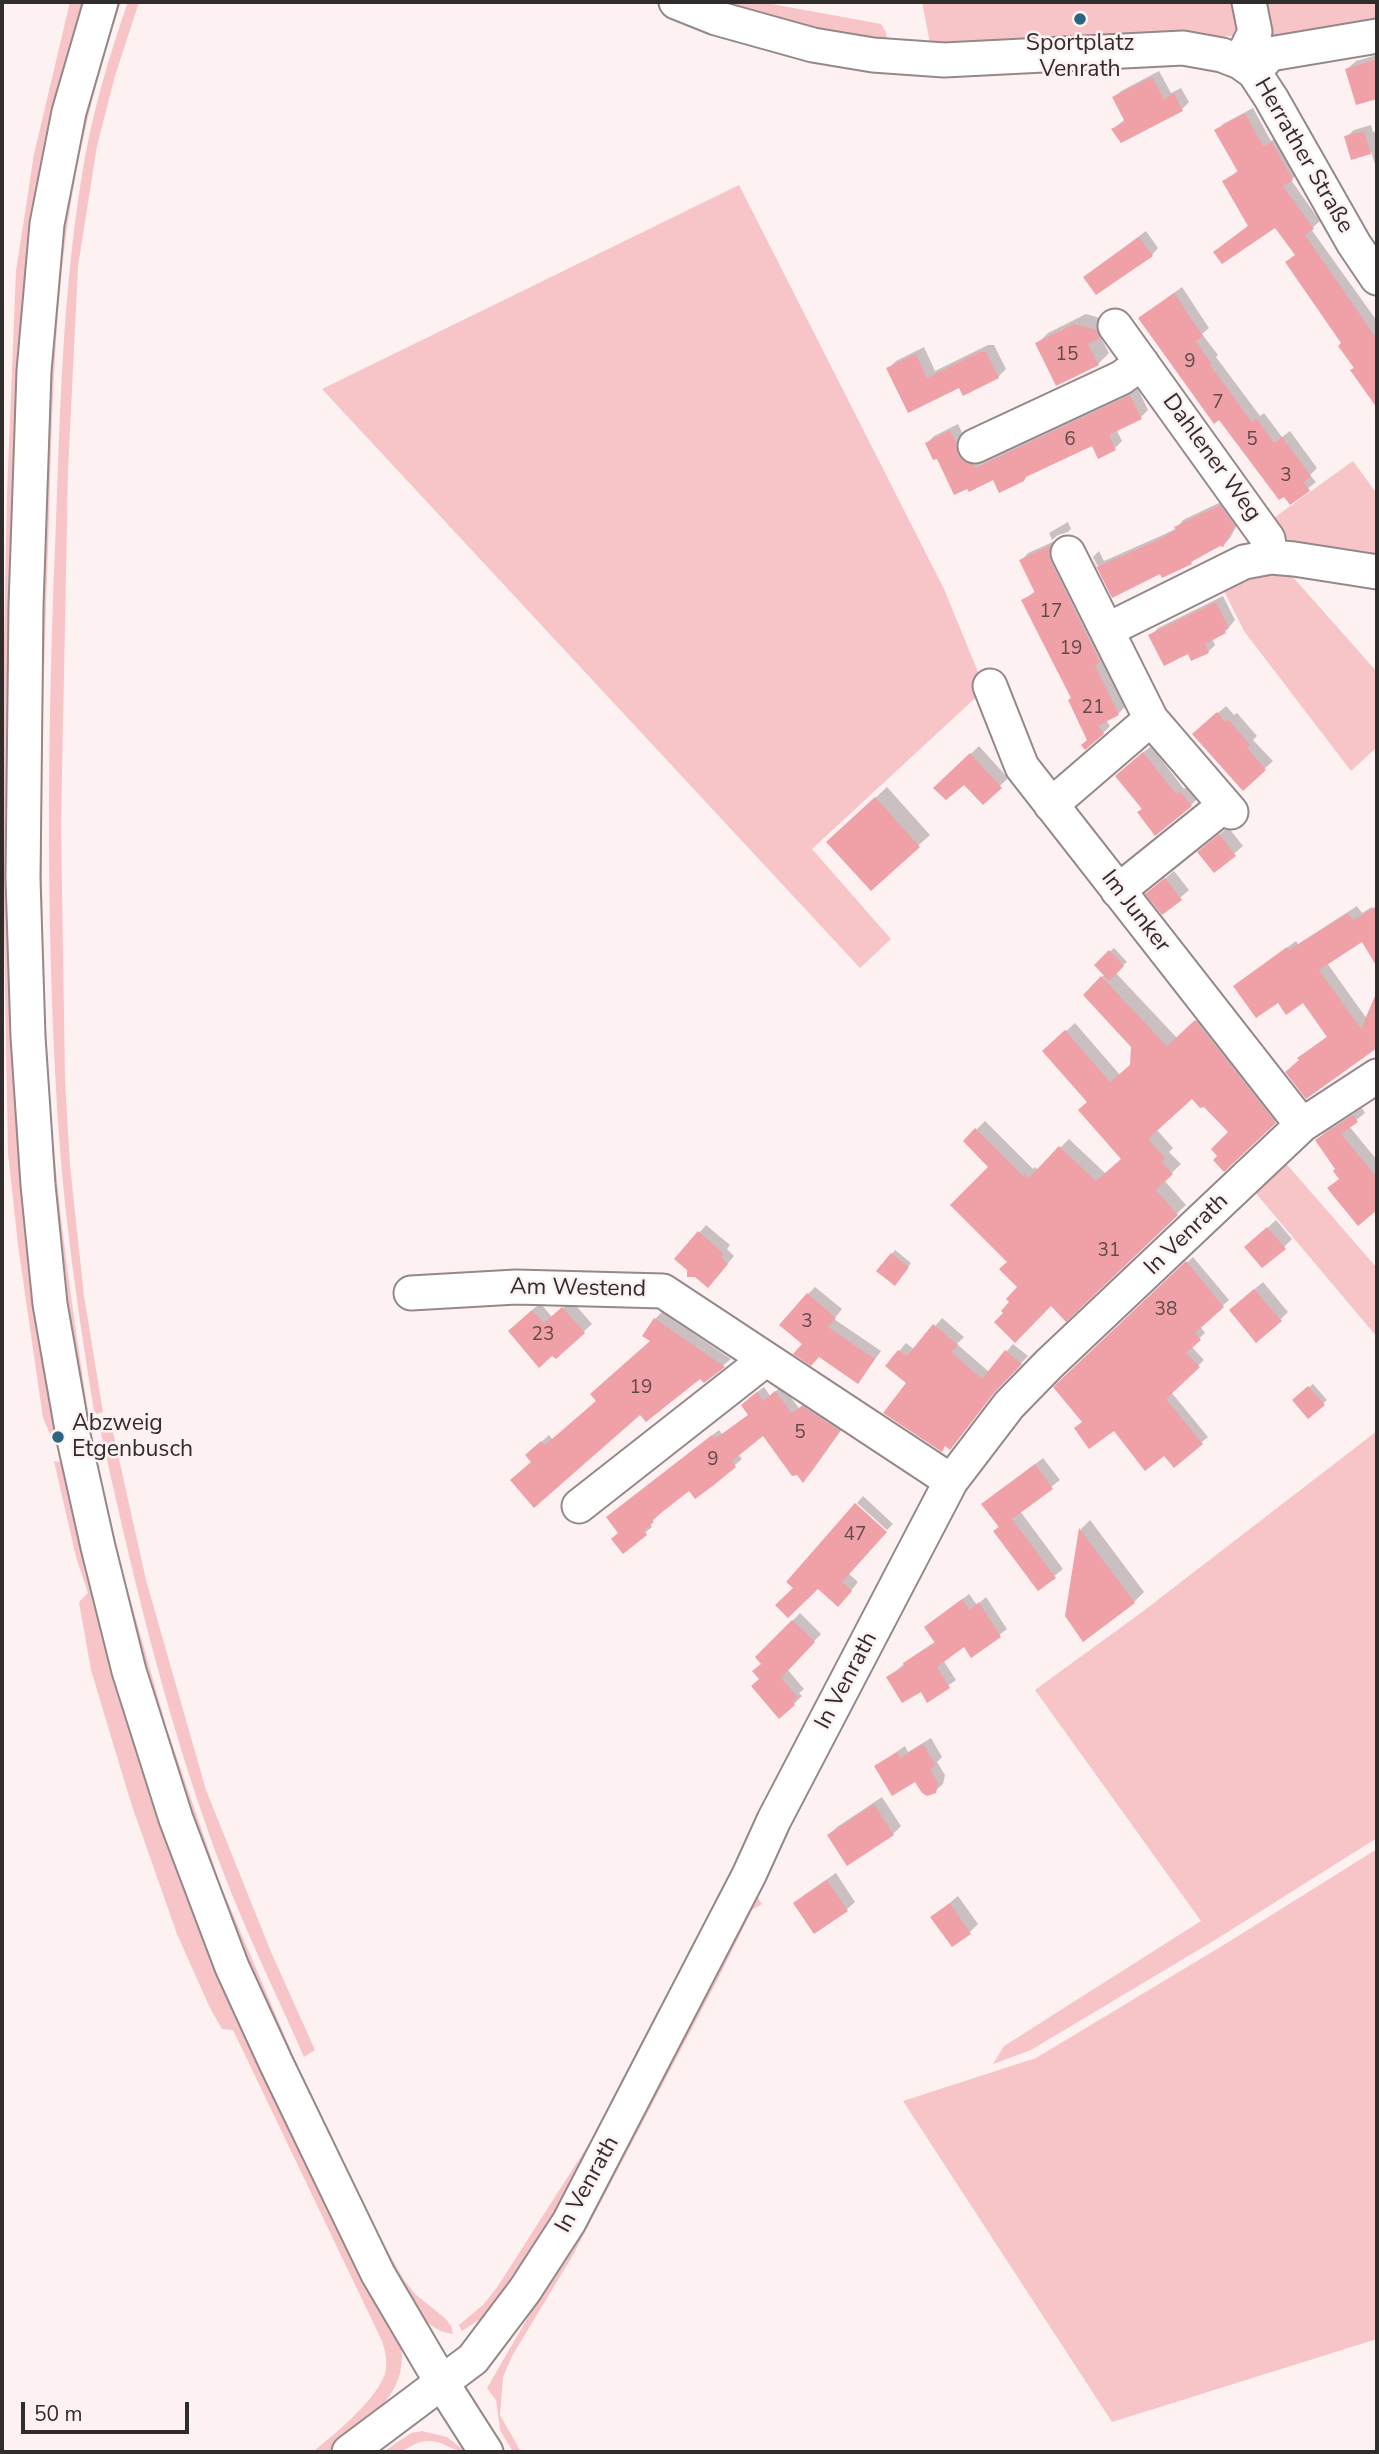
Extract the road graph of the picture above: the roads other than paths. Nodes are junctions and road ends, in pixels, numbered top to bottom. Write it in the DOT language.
graph roads {
  1 [pos="101,2"];
  2 [pos="676,2"];
  3 [pos="1249,2"];
  4 [pos="1377,36"];
  5 [pos="1247,67"];
  6 [pos="1377,278"];
  7 [pos="1115,326"];
  8 [pos="1142,363"];
  9 [pos="975,446"];
  10 [pos="1068,553"];
  11 [pos="1271,557"];
  12 [pos="1377,572"];
  13 [pos="1107,630"];
  14 [pos="990,686"];
  15 [pos="1151,719"];
  16 [pos="1051,805"];
  17 [pos="1118,891"];
  18 [pos="1377,1076"];
  19 [pos="1302,1125"];
  20 [pos="411,1293"];
  21 [pos="765,1360"];
  22 [pos="951,1481"];
  23 [pos="579,1506"];
  24 [pos="442,2384"];
  25 [pos="349,2452"];
  26 [pos="485,2452"];
  1 -- 24 [label="street"];
  2 -- 5 [label="street, Herrather Straße"];
  3 -- 5 [label="street"];
  4 -- 5 [label="street"];
  5 -- 6 [label="street, Herrather Straße"];
  7 -- 8 [label="street, Dahlener Weg"];
  8 -- 9 [label="street"];
  8 -- 11 [label="street, Dahlener Weg"];
  10 -- 13 [label="street"];
  11 -- 12 [label="street"];
  11 -- 13 [label="street"];
  13 -- 15 [label="street"];
  14 -- 16 [label="street, Im Junker"];
  15 -- 16 [label="street"];
  15 -- 17 [label="street"];
  16 -- 17 [label="street, Im Junker"];
  17 -- 19 [label="street, Im Junker"];
  18 -- 19 [label="street, In Venrath"];
  19 -- 22 [label="street, In Venrath"];
  20 -- 21 [label="street, Am Westend"];
  21 -- 22 [label="street, Am Westend"];
  21 -- 23 [label="street"];
  22 -- 24 [label="street, In Venrath"];
  24 -- 25 [label="street, In Venrath"];
  24 -- 26 [label="street"];
}
